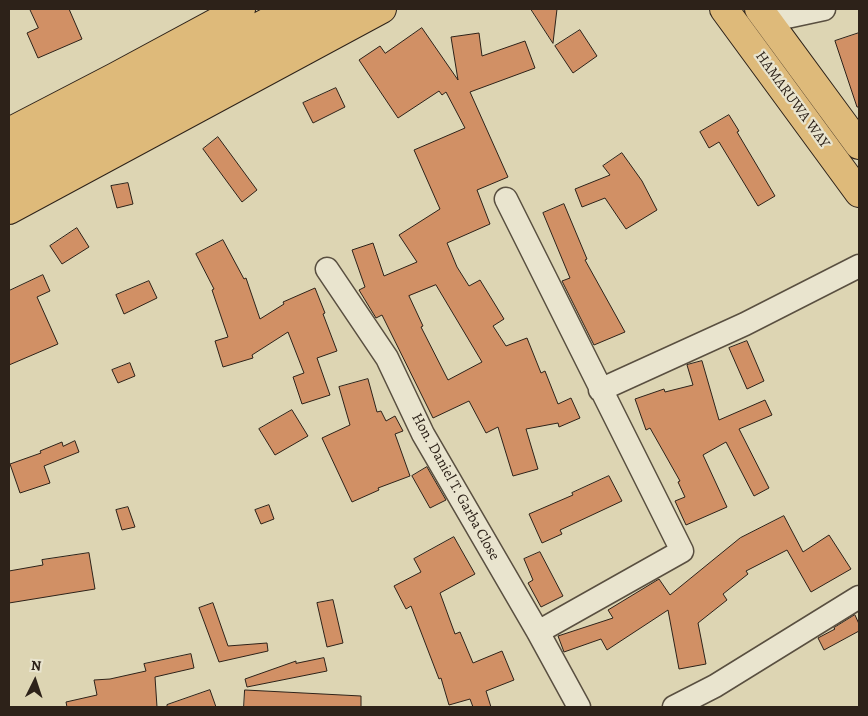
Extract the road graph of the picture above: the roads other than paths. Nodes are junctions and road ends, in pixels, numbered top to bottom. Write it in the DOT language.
graph roads {
  1 [pos="241,9"];
  2 [pos="292,9"];
  3 [pos="337,9"];
  4 [pos="382,9"];
  5 [pos="724,9"];
  6 [pos="824,9"];
  7 [pos="764,15"];
  8 [pos="9,132"];
  9 [pos="859,145"];
  10 [pos="9,160"];
  11 [pos="9,185"];
  12 [pos="859,192"];
  13 [pos="506,200"];
  14 [pos="9,210"];
  15 [pos="859,266"];
  16 [pos="328,269"];
  17 [pos="600,390"];
  18 [pos="859,597"];
  19 [pos="538,632"];
  20 [pos="579,707"];
  21 [pos="674,707"];
  1 -- 8 [label="main road"];
  2 -- 10 [label="main road"];
  3 -- 11 [label="main road"];
  4 -- 14 [label="main road"];
  5 -- 12 [label="main road, HAMARUWA WAY"];
  6 -- 7 [label="street"];
  7 -- 9 [label="main road"];
  13 -- 17 [label="street"];
  15 -- 17 [label="street"];
  16 -- 19 [label="street, Hon. Daniel T. Garba Close"];
  17 -- 19 [label="street"];
  18 -- 21 [label="street"];
  19 -- 20 [label="street, Hon. Daniel T. Garba Close"];
}
